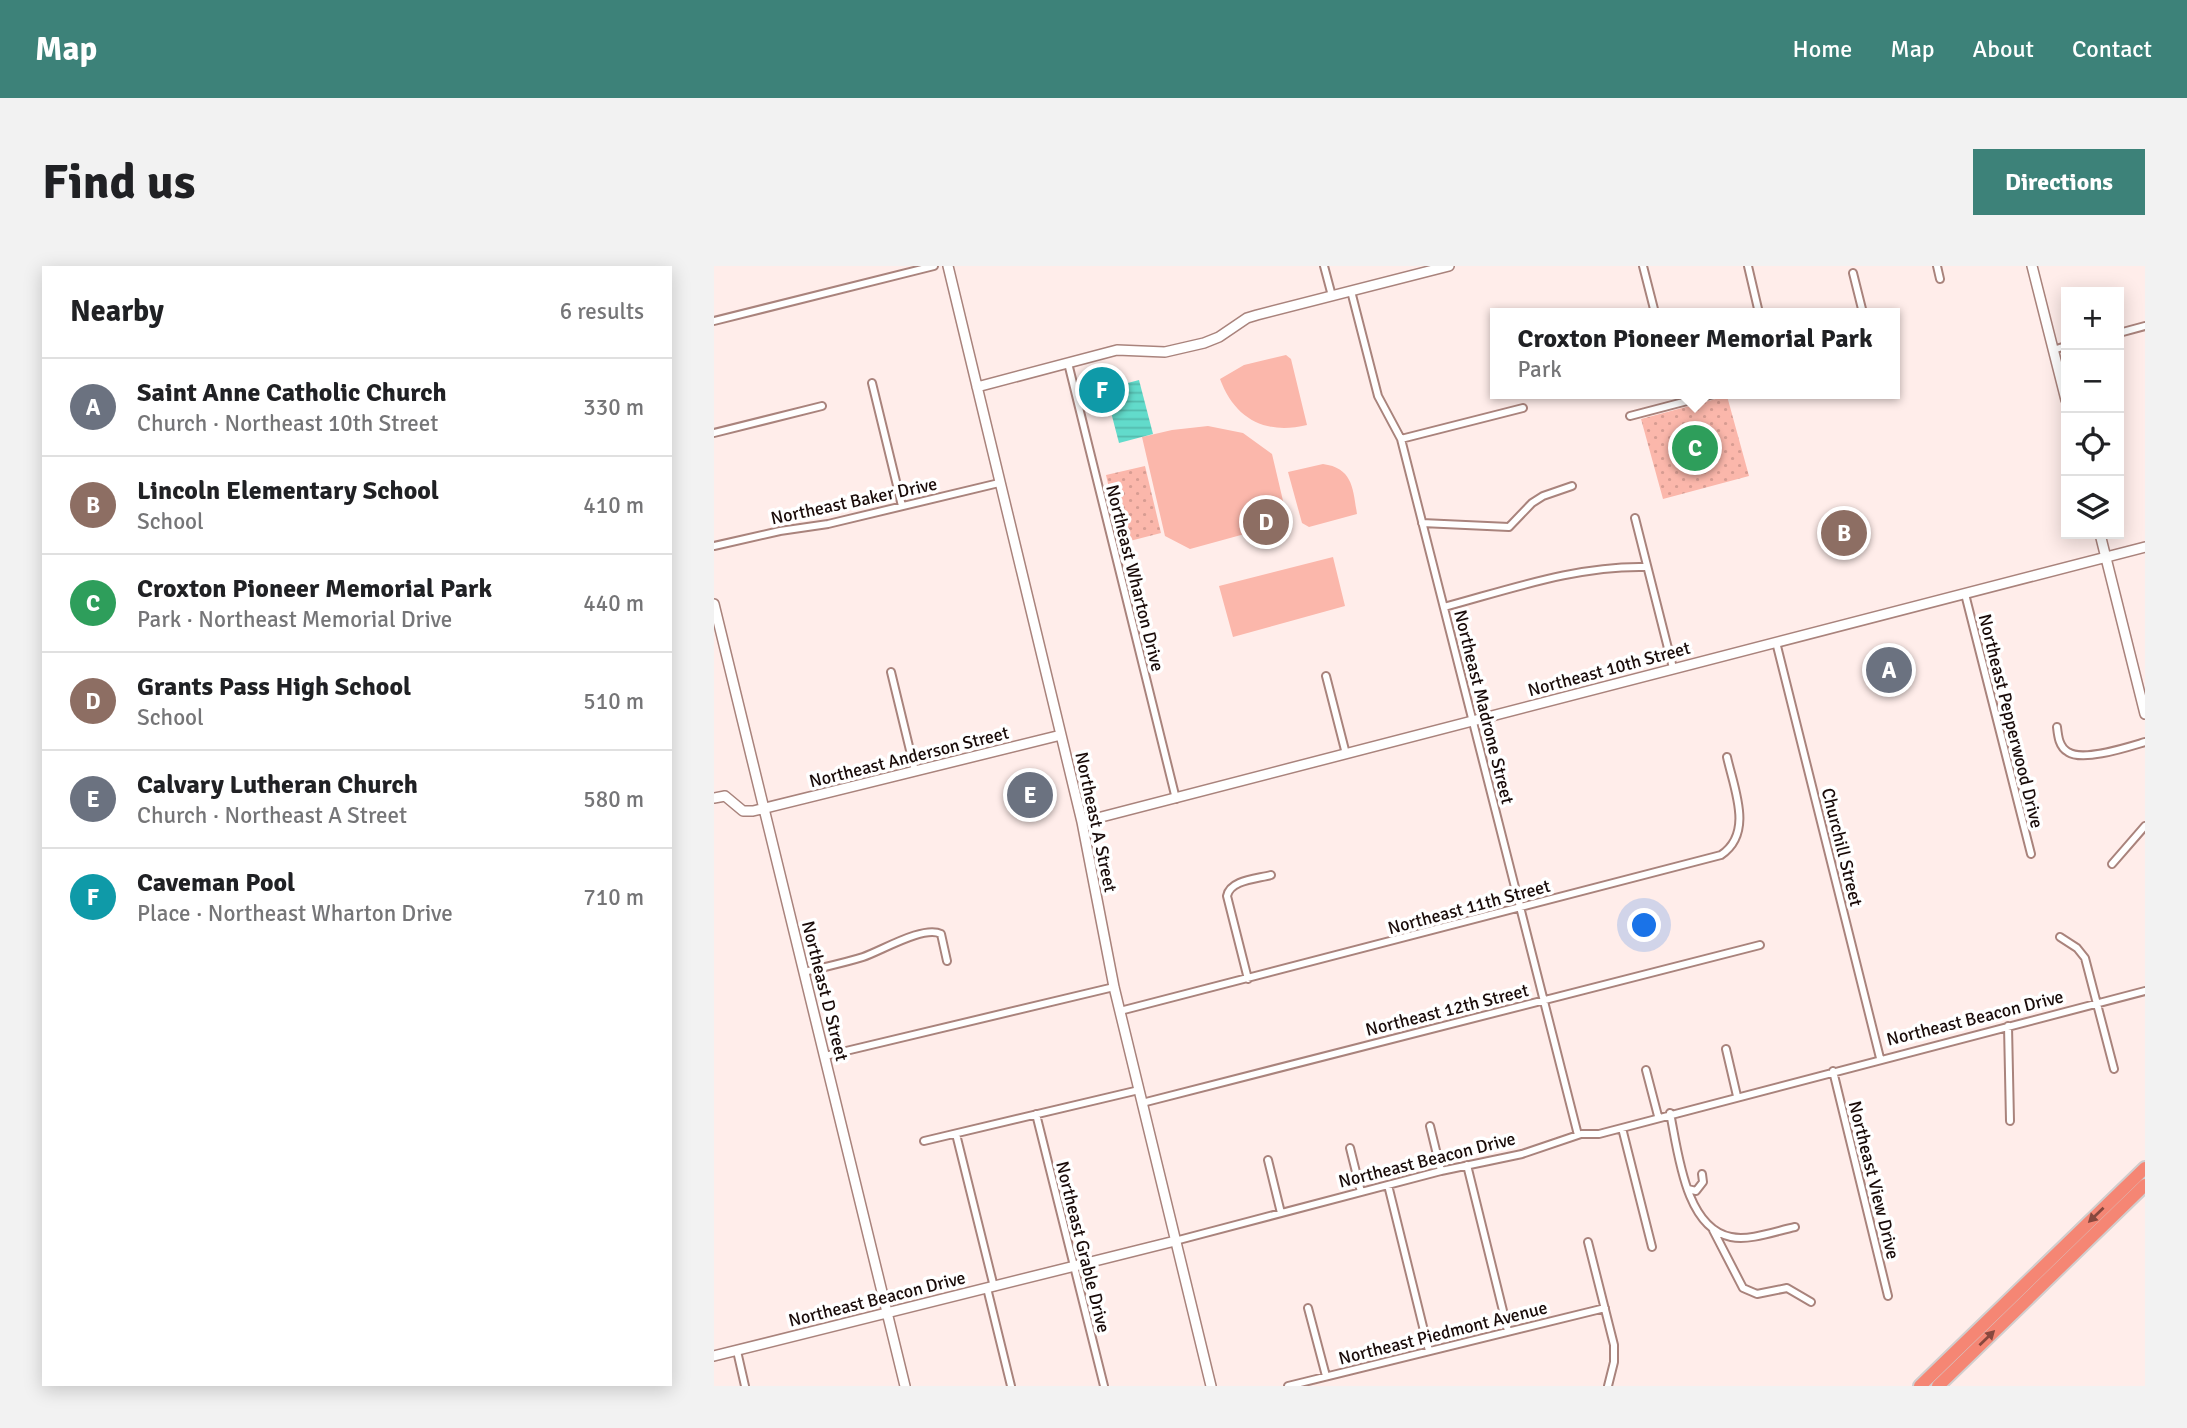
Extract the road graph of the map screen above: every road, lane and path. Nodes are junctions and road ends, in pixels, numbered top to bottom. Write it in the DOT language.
graph roads {
  1 [pos="934,266"];
  2 [pos="948,266"];
  3 [pos="1324,266"];
  4 [pos="1449,266"];
  5 [pos="1643,266"];
  6 [pos="1748,266"];
  7 [pos="1937,266"];
  8 [pos="2032,266"];
  9 [pos="1434,268"];
  10 [pos="1853,273"];
  11 [pos="1940,279"];
  12 [pos="1351,291"];
  13 [pos="1332,296"];
  14 [pos="1654,308"];
  15 [pos="1758,308"];
  16 [pos="1862,308"];
  17 [pos="714,321"];
  18 [pos="2145,326"];
  19 [pos="2124,332"];
  20 [pos="2061,348"];
  21 [pos="2053,350"];
  22 [pos="1068,363"];
  23 [pos="2061,381"];
  24 [pos="872,383"];
  25 [pos="977,387"];
  26 [pos="1678,399"];
  27 [pos="1695,399"];
  28 [pos="1679,403"];
  29 [pos="822,406"];
  30 [pos="1523,408"];
  31 [pos="1630,416"];
  32 [pos="714,433"];
  33 [pos="1401,439"];
  34 [pos="999,483"];
  35 [pos="1572,486"];
  36 [pos="902,506"];
  37 [pos="1634,518"];
  38 [pos="1422,523"];
  39 [pos="2101,539"];
  40 [pos="714,546"];
  41 [pos="2145,547"];
  42 [pos="2106,557"];
  43 [pos="1647,567"];
  44 [pos="1965,594"];
  45 [pos="714,604"];
  46 [pos="1444,607"];
  47 [pos="1776,642"];
  48 [pos="1673,668"];
  49 [pos="891,672"];
  50 [pos="1326,676"];
  51 [pos="2145,714"];
  52 [pos="1473,722"];
  53 [pos="2057,727"];
  54 [pos="1061,736"];
  55 [pos="2145,742"];
  56 [pos="1346,754"];
  57 [pos="1727,757"];
  58 [pos="915,771"];
  59 [pos="714,798"];
  60 [pos="1175,799"];
  61 [pos="765,808"];
  62 [pos="1082,822"];
  63 [pos="2145,826"];
  64 [pos="2031,854"];
  65 [pos="2112,864"];
  66 [pos="1270,875"];
  67 [pos="1519,908"];
  68 [pos="2060,937"];
  69 [pos="1760,945"];
  70 [pos="947,961"];
  71 [pos="804,972"];
  72 [pos="1248,979"];
  73 [pos="1114,987"];
  74 [pos="2145,990"];
  75 [pos="1542,1000"];
  76 [pos="2097,1004"];
  77 [pos="1120,1011"];
  78 [pos="2008,1026"];
  79 [pos="1726,1049"];
  80 [pos="825,1056"];
  81 [pos="1880,1058"];
  82 [pos="2114,1069"];
  83 [pos="1646,1070"];
  84 [pos="1833,1071"];
  85 [pos="1139,1090"];
  86 [pos="1737,1096"];
  87 [pos="1142,1103"];
  88 [pos="1670,1113"];
  89 [pos="1036,1114"];
  90 [pos="1658,1116"];
  91 [pos="2010,1121"];
  92 [pos="1430,1126"];
  93 [pos="1622,1128"];
  94 [pos="956,1134"];
  95 [pos="1578,1135"];
  96 [pos="924,1141"];
  97 [pos="1350,1149"];
  98 [pos="1268,1160"];
  99 [pos="1467,1165"];
  100 [pos="2145,1168"];
  101 [pos="1441,1171"];
  102 [pos="1702,1174"];
  103 [pos="1388,1185"];
  104 [pos="2145,1185"];
  105 [pos="1688,1189"];
  106 [pos="1361,1192"];
  107 [pos="1281,1213"];
  108 [pos="1795,1227"];
  109 [pos="1713,1230"];
  110 [pos="1175,1241"];
  111 [pos="1588,1242"];
  112 [pos="1652,1247"];
  113 [pos="1074,1267"];
  114 [pos="990,1287"];
  115 [pos="1888,1296"];
  116 [pos="1811,1302"];
  117 [pos="1308,1308"];
  118 [pos="1605,1308"];
  119 [pos="887,1313"];
  120 [pos="1508,1331"];
  121 [pos="737,1351"];
  122 [pos="1429,1351"];
  123 [pos="714,1356"];
  124 [pos="1326,1376"];
  125 [pos="745,1386"];
  126 [pos="905,1386"];
  127 [pos="1011,1386"];
  128 [pos="1104,1386"];
  129 [pos="1211,1386"];
  130 [pos="1288,1386"];
  131 [pos="1608,1386"];
  132 [pos="1920,1386"];
  133 [pos="1938,1386"];
  1 -- 17 [label="street"];
  2 -- 25 [label="street, Northeast A Street"];
  3 -- 13 [label="street"];
  4 -- 9 [label="street"];
  5 -- 14 [label="street"];
  6 -- 15 [label="street"];
  7 -- 11 [label="street"];
  8 -- 21 [label="street"];
  9 -- 12 [label="street"];
  10 -- 16 [label="street"];
  12 -- 13 [label="street"];
  12 -- 33 [label="street, Northeast Madrone Street"];
  13 -- 22 [label="street"];
  18 -- 19 [label="street"];
  20 -- 21 [label="street"];
  21 -- 23 [label="street"];
  22 -- 25 [label="street"];
  22 -- 60 [label="street, Northeast Wharton Drive"];
  24 -- 36 [label="street"];
  25 -- 34 [label="street, Northeast A Street"];
  26 -- 28 [label="street"];
  27 -- 28 [label="street"];
  28 -- 31 [label="street"];
  29 -- 32 [label="street"];
  30 -- 33 [label="street"];
  33 -- 38 [label="street, Northeast Madrone Street"];
  34 -- 36 [label="street, Northeast Baker Drive"];
  34 -- 54 [label="street, Northeast A Street"];
  35 -- 38 [label="street"];
  36 -- 40 [label="street, Northeast Baker Drive"];
  37 -- 43 [label="street"];
  38 -- 46 [label="street, Northeast Madrone Street"];
  39 -- 42 [label="street"];
  41 -- 42 [label="street, Northeast 10th Street"];
  42 -- 44 [label="street, Northeast 10th Street"];
  42 -- 51 [label="street"];
  43 -- 46 [label="street"];
  43 -- 48 [label="street"];
  44 -- 47 [label="street, Northeast 10th Street"];
  44 -- 64 [label="street, Northeast Pepperwood Drive"];
  45 -- 61 [label="street, Northeast D Street"];
  46 -- 52 [label="street, Northeast Madrone Street"];
  47 -- 48 [label="street, Northeast 10th Street"];
  47 -- 81 [label="street, Churchill Street"];
  48 -- 52 [label="street, Northeast 10th Street"];
  49 -- 58 [label="street"];
  50 -- 56 [label="street"];
  52 -- 56 [label="street, Northeast 10th Street"];
  52 -- 67 [label="street, Northeast Madrone Street"];
  53 -- 55 [label="street"];
  54 -- 58 [label="street, Northeast Anderson Street"];
  54 -- 62 [label="street, Northeast A Street"];
  56 -- 60 [label="street, Northeast 10th Street"];
  57 -- 67 [label="street, Northeast 11th Street"];
  58 -- 61 [label="street, Northeast Anderson Street"];
  59 -- 61 [label="street"];
  60 -- 62 [label="street, Northeast 10th Street"];
  61 -- 71 [label="street, Northeast D Street"];
  62 -- 73 [label="street, Northeast A Street"];
  63 -- 65 [label="street"];
  66 -- 72 [label="street"];
  67 -- 72 [label="street, Northeast 11th Street"];
  67 -- 75 [label="street, Northeast Madrone Street"];
  68 -- 76 [label="street"];
  69 -- 75 [label="street, Northeast 12th Street"];
  70 -- 71 [label="street"];
  71 -- 80 [label="street, Northeast D Street"];
  72 -- 77 [label="street, Northeast 11th Street"];
  73 -- 77 [label="street, Northeast A Street"];
  73 -- 80 [label="street"];
  74 -- 76 [label="street, Northeast Beacon Drive"];
  75 -- 87 [label="street, Northeast 12th Street"];
  75 -- 95 [label="street, Northeast Madrone Street"];
  76 -- 78 [label="street, Northeast Beacon Drive"];
  76 -- 82 [label="street"];
  77 -- 85 [label="street, Northeast A Street"];
  78 -- 81 [label="street, Northeast Beacon Drive"];
  78 -- 91 [label="street"];
  79 -- 86 [label="street"];
  80 -- 119 [label="street, Northeast D Street"];
  81 -- 84 [label="street, Northeast Beacon Drive"];
  83 -- 90 [label="street"];
  84 -- 86 [label="street, Northeast Beacon Drive"];
  84 -- 115 [label="street, Northeast View Drive"];
  85 -- 87 [label="street, Northeast A Street"];
  85 -- 89 [label="street"];
  86 -- 88 [label="street, Northeast Beacon Drive"];
  87 -- 110 [label="street, Northeast A Street"];
  88 -- 90 [label="street, Northeast Beacon Drive"];
  88 -- 105 [label="street"];
  89 -- 94 [label="street"];
  89 -- 113 [label="street, Northeast Grable Drive"];
  90 -- 93 [label="street, Northeast Beacon Drive"];
  92 -- 101 [label="street"];
  93 -- 95 [label="street, Northeast Beacon Drive"];
  93 -- 112 [label="street"];
  94 -- 96 [label="street"];
  94 -- 114 [label="street"];
  95 -- 99 [label="street, Northeast Beacon Drive"];
  97 -- 106 [label="street"];
  98 -- 107 [label="street"];
  99 -- 101 [label="street, Northeast Beacon Drive"];
  99 -- 120 [label="street"];
  100 -- 132 [label="highway, one-way"];
  101 -- 103 [label="street, Northeast Beacon Drive"];
  102 -- 105 [label="street"];
  103 -- 106 [label="street, Northeast Beacon Drive"];
  103 -- 122 [label="street"];
  133 -- 104 [label="highway, one-way"];
  105 -- 109 [label="street"];
  106 -- 107 [label="street, Northeast Beacon Drive"];
  107 -- 110 [label="street, Northeast Beacon Drive"];
  108 -- 109 [label="street"];
  109 -- 116 [label="street"];
  110 -- 113 [label="street, Northeast Beacon Drive"];
  110 -- 129 [label="street, Northeast A Street"];
  111 -- 118 [label="street"];
  113 -- 114 [label="street, Northeast Beacon Drive"];
  113 -- 128 [label="street, Northeast Grable Drive"];
  114 -- 119 [label="street, Northeast Beacon Drive"];
  114 -- 127 [label="street"];
  117 -- 124 [label="street"];
  118 -- 120 [label="street, Northeast Piedmont Avenue"];
  118 -- 131 [label="street"];
  119 -- 121 [label="street, Northeast Beacon Drive"];
  119 -- 126 [label="street, Northeast D Street"];
  120 -- 122 [label="street, Northeast Piedmont Avenue"];
  121 -- 123 [label="street, Northeast Beacon Drive"];
  121 -- 125 [label="street"];
  122 -- 124 [label="street, Northeast Piedmont Avenue"];
  124 -- 130 [label="street, Northeast Piedmont Avenue"];
}
